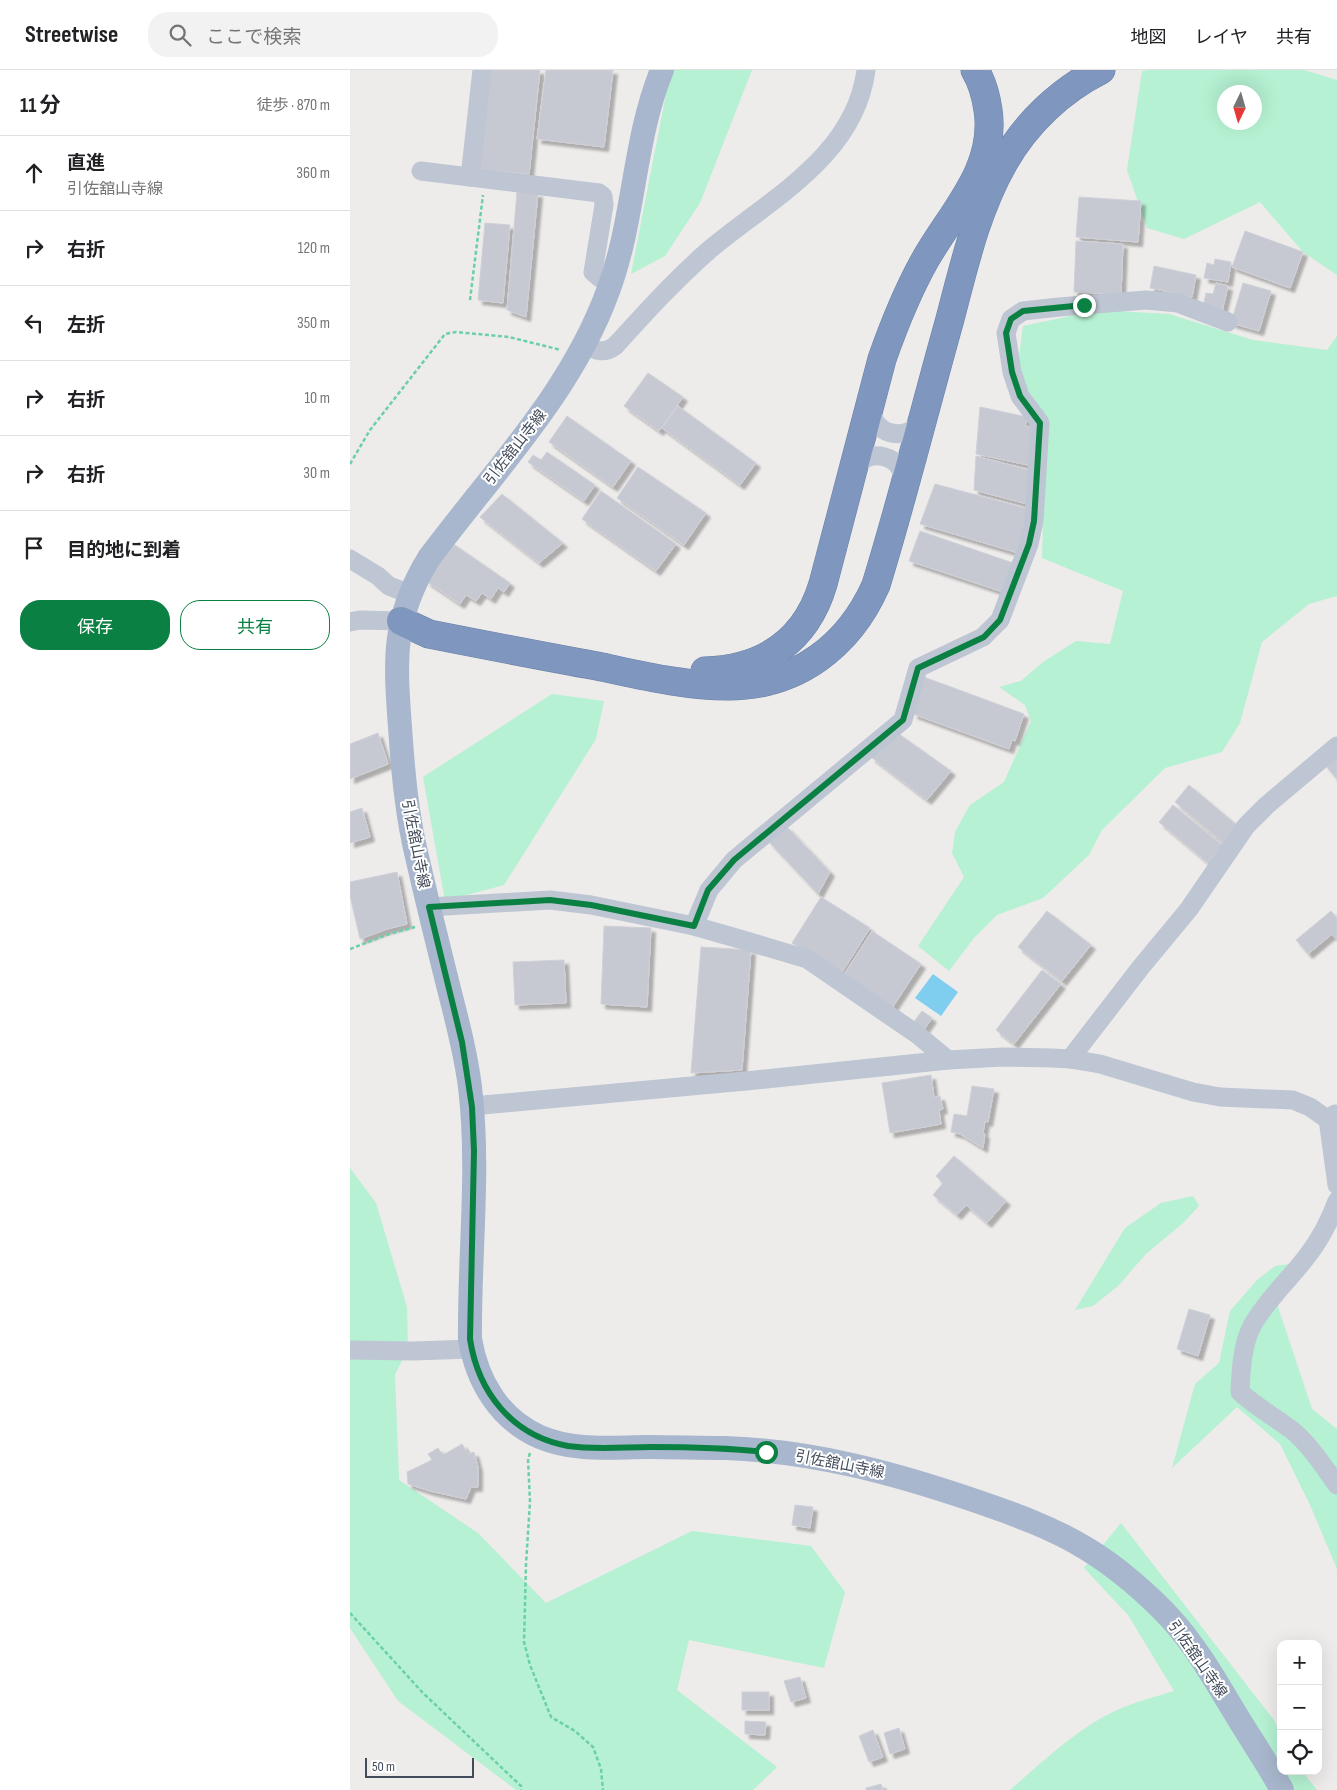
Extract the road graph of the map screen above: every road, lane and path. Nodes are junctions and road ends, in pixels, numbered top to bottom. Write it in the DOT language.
graph roads {
  1 [pos="482,70"];
  2 [pos="662,70"];
  3 [pos="866,70"];
  4 [pos="975,70"];
  5 [pos="1101,70"];
  6 [pos="421,171"];
  7 [pos="478,178"];
  8 [pos="612,282"];
  9 [pos="470,300"];
  10 [pos="1228,322"];
  11 [pos="581,352"];
  12 [pos="871,400"];
  13 [pos="923,414"];
  14 [pos="350,464"];
  15 [pos="851,476"];
  16 [pos="903,489"];
  17 [pos="350,559"];
  18 [pos="410,594"];
  19 [pos="350,622"];
  20 [pos="401,622"];
  21 [pos="1337,746"];
  22 [pos="431,915"];
  23 [pos="694,926"];
  24 [pos="350,949"];
  25 [pos="1070,1059"];
  26 [pos="948,1060"];
  27 [pos="472,1106"];
  28 [pos="1334,1119"];
  29 [pos="1337,1185"];
  30 [pos="1337,1201"];
  31 [pos="472,1349"];
  32 [pos="350,1350"];
  33 [pos="536,1435"];
  34 [pos="1337,1484"];
  35 [pos="350,1613"];
  36 [pos="521,1790"];
  37 [pos="602,1790"];
  38 [pos="1282,1790"];
  1 -- 7 [label="street"];
  2 -- 8 [label="main road, 引佐舘山寺線"];
  3 -- 11 [label="street"];
  4 -- 12 [label="highway"];
  5 -- 13 [label="highway"];
  6 -- 7 [label="street"];
  7 -- 8 [label="street"];
  7 -- 9 [label="path"];
  8 -- 11 [label="main road, 引佐舘山寺線"];
  10 -- 23 [label="street"];
  11 -- 14 [label="path"];
  11 -- 18 [label="main road, 引佐舘山寺線"];
  12 -- 13 [label="street"];
  12 -- 15 [label="highway"];
  13 -- 16 [label="highway"];
  15 -- 16 [label="street"];
  15 -- 20 [label="highway"];
  16 -- 20 [label="highway"];
  17 -- 18 [label="street"];
  18 -- 20 [label="main road, 引佐舘山寺線"];
  19 -- 20 [label="street"];
  20 -- 22 [label="main road, 引佐舘山寺線"];
  21 -- 25 [label="street"];
  22 -- 23 [label="street"];
  22 -- 24 [label="path"];
  22 -- 27 [label="main road, 引佐舘山寺線"];
  23 -- 26 [label="street"];
  25 -- 26 [label="street"];
  25 -- 28 [label="street"];
  26 -- 27 [label="street"];
  27 -- 31 [label="main road, 引佐舘山寺線"];
  28 -- 29 [label="street"];
  30 -- 34 [label="street"];
  31 -- 32 [label="street"];
  31 -- 33 [label="main road, 引佐舘山寺線"];
  33 -- 37 [label="path"];
  33 -- 38 [label="main road, 引佐舘山寺線"];
  35 -- 36 [label="path"];
}
